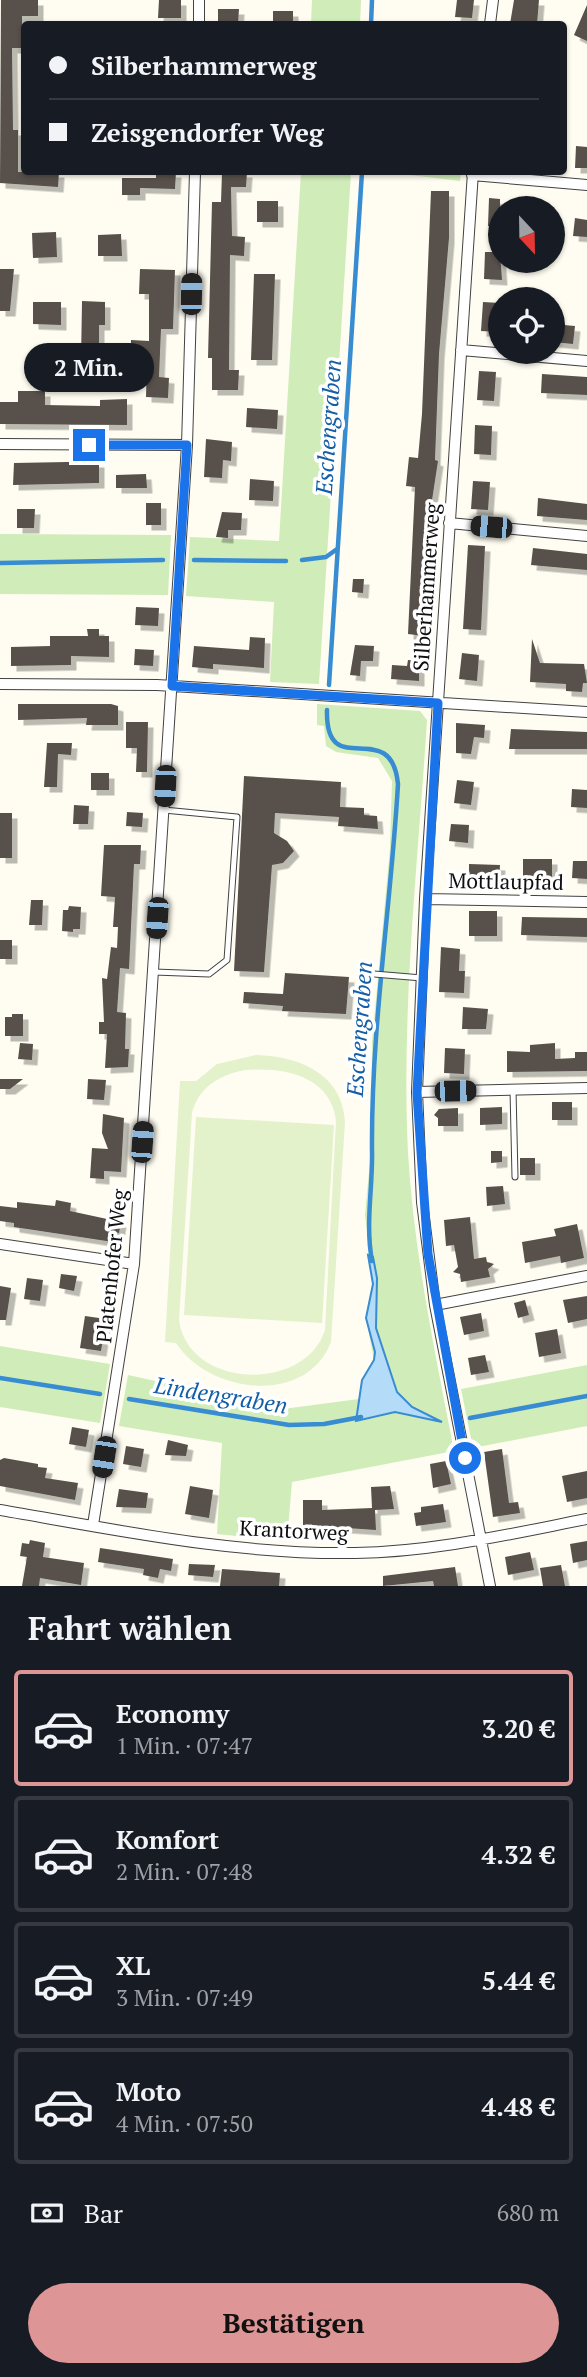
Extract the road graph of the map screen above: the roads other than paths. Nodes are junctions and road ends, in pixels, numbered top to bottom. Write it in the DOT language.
graph roads {
  1 [pos="199,0"];
  2 [pos="493,0"];
  3 [pos="199,21"];
  4 [pos="490,21"];
  5 [pos="195,175"];
  6 [pos="472,175"];
  7 [pos="491,175"];
  8 [pos="587,185"];
  9 [pos="461,350"];
  10 [pos="587,361"];
  11 [pos="0,444"];
  12 [pos="187,445"];
  13 [pos="449,523"];
  14 [pos="587,536"];
  15 [pos="0,684"];
  16 [pos="172,686"];
  17 [pos="438,703"];
  18 [pos="587,712"];
  19 [pos="164,810"];
  20 [pos="425,899"];
  21 [pos="587,902"];
  22 [pos="154,972"];
  23 [pos="366,974"];
  24 [pos="423,978"];
  25 [pos="587,1088"];
  26 [pos="513,1090"];
  27 [pos="417,1093"];
  28 [pos="515,1177"];
  29 [pos="0,1244"];
  30 [pos="134,1265"];
  31 [pos="587,1276"];
  32 [pos="435,1305"];
  33 [pos="0,1510"];
  34 [pos="587,1520"];
  35 [pos="93,1525"];
  36 [pos="480,1540"];
  37 [pos="490,1586"];
  1 -- 3 [label="street"];
  2 -- 4 [label="street"];
  5 -- 12 [label="street, Platenhofer Weg"];
  6 -- 9 [label="street, Silberhammerweg"];
  7 -- 8 [label="street"];
  9 -- 10 [label="street"];
  9 -- 13 [label="street, Silberhammerweg"];
  11 -- 12 [label="street"];
  12 -- 16 [label="street, Platenhofer Weg"];
  13 -- 14 [label="street"];
  13 -- 17 [label="street, Silberhammerweg"];
  15 -- 16 [label="street"];
  16 -- 17 [label="street"];
  16 -- 19 [label="street, Platenhofer Weg"];
  17 -- 18 [label="street"];
  17 -- 20 [label="street, Silberhammerweg"];
  19 -- 22 [label="street, Platenhofer Weg"];
  19 -- 22 [label="lane"];
  20 -- 21 [label="street, Mottlaupfad"];
  20 -- 24 [label="street, Silberhammerweg"];
  22 -- 30 [label="street, Platenhofer Weg"];
  23 -- 24 [label="lane"];
  24 -- 27 [label="street, Silberhammerweg"];
  25 -- 26 [label="street"];
  26 -- 27 [label="street"];
  26 -- 28 [label="lane"];
  27 -- 32 [label="street, Silberhammerweg"];
  29 -- 30 [label="street"];
  30 -- 35 [label="street, Platenhofer Weg"];
  31 -- 32 [label="street"];
  32 -- 36 [label="street, Silberhammerweg"];
  33 -- 35 [label="street, Krantorweg"];
  34 -- 36 [label="street, Krantorweg"];
  35 -- 36 [label="street, Krantorweg"];
  36 -- 37 [label="street, Silberhammerweg"];
}
